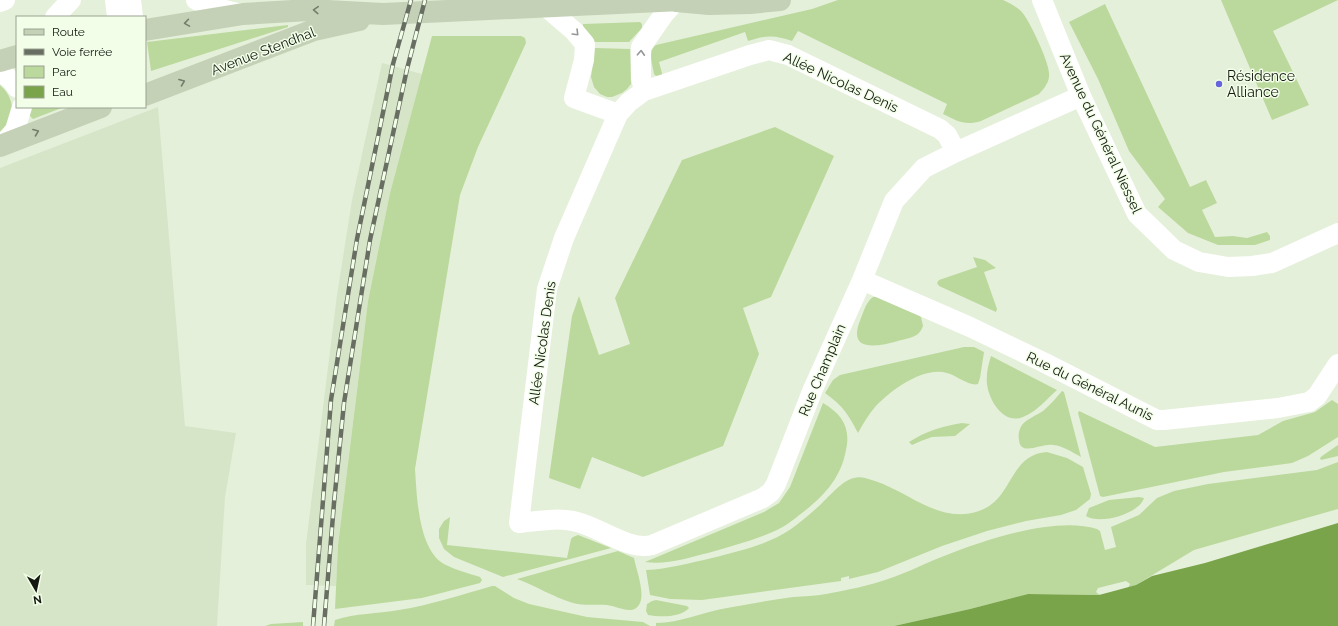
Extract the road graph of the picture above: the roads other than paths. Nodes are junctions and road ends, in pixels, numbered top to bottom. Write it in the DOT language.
graph roads {
  1 [pos="5,0"];
  2 [pos="71,0"];
  3 [pos="115,0"];
  4 [pos="131,0"];
  5 [pos="196,0"];
  6 [pos="679,0"];
  7 [pos="780,0"];
  8 [pos="1027,0"];
  9 [pos="0,2"];
  10 [pos="1044,5"];
  11 [pos="546,7"];
  12 [pos="243,14"];
  13 [pos="383,14"];
  14 [pos="56,16"];
  15 [pos="117,16"];
  16 [pos="133,16"];
  17 [pos="146,30"];
  18 [pos="8,59"];
  19 [pos="16,87"];
  20 [pos="644,91"];
  21 [pos="146,95"];
  22 [pos="1081,96"];
  23 [pos="22,108"];
  24 [pos="98,108"];
  25 [pos="618,114"];
  26 [pos="0,146"];
  27 [pos="956,152"];
  28 [pos="1338,233"];
  29 [pos="862,280"];
  30 [pos="1338,364"];
  31 [pos="519,523"];
  1 -- 9 [label="street"];
  2 -- 14 [label="street"];
  3 -- 15 [label="street"];
  4 -- 16 [label="street"];
  5 -- 12 [label="street"];
  6 -- 7 [label="street, Avenue Stendhal"];
  6 -- 11 [label="street, Avenue Stendhal"];
  20 -- 6 [label="street, one-way"];
  8 -- 10 [label="street"];
  10 -- 22 [label="street, Avenue du Général Niessel"];
  11 -- 13 [label="street, Avenue Stendhal"];
  11 -- 25 [label="street, one-way"];
  13 -- 12 [label="street, Avenue Stendhal, one-way"];
  12 -- 17 [label="street, Avenue Stendhal, one-way"];
  21 -- 13 [label="street, Avenue Stendhal, one-way"];
  18 -- 19 [label="street"];
  20 -- 25 [label="street, Allée Nicolas Denis"];
  20 -- 27 [label="street, Allée Nicolas Denis"];
  22 -- 27 [label="street, Rue Champlain"];
  22 -- 28 [label="street, Avenue du Général Niessel"];
  23 -- 26 [label="street"];
  26 -- 24 [label="street, one-way"];
  25 -- 31 [label="street, Allée Nicolas Denis"];
  27 -- 29 [label="street, Rue Champlain"];
  29 -- 30 [label="street, Rue du Général Aunis"];
  29 -- 31 [label="street, Rue Champlain"];
}
